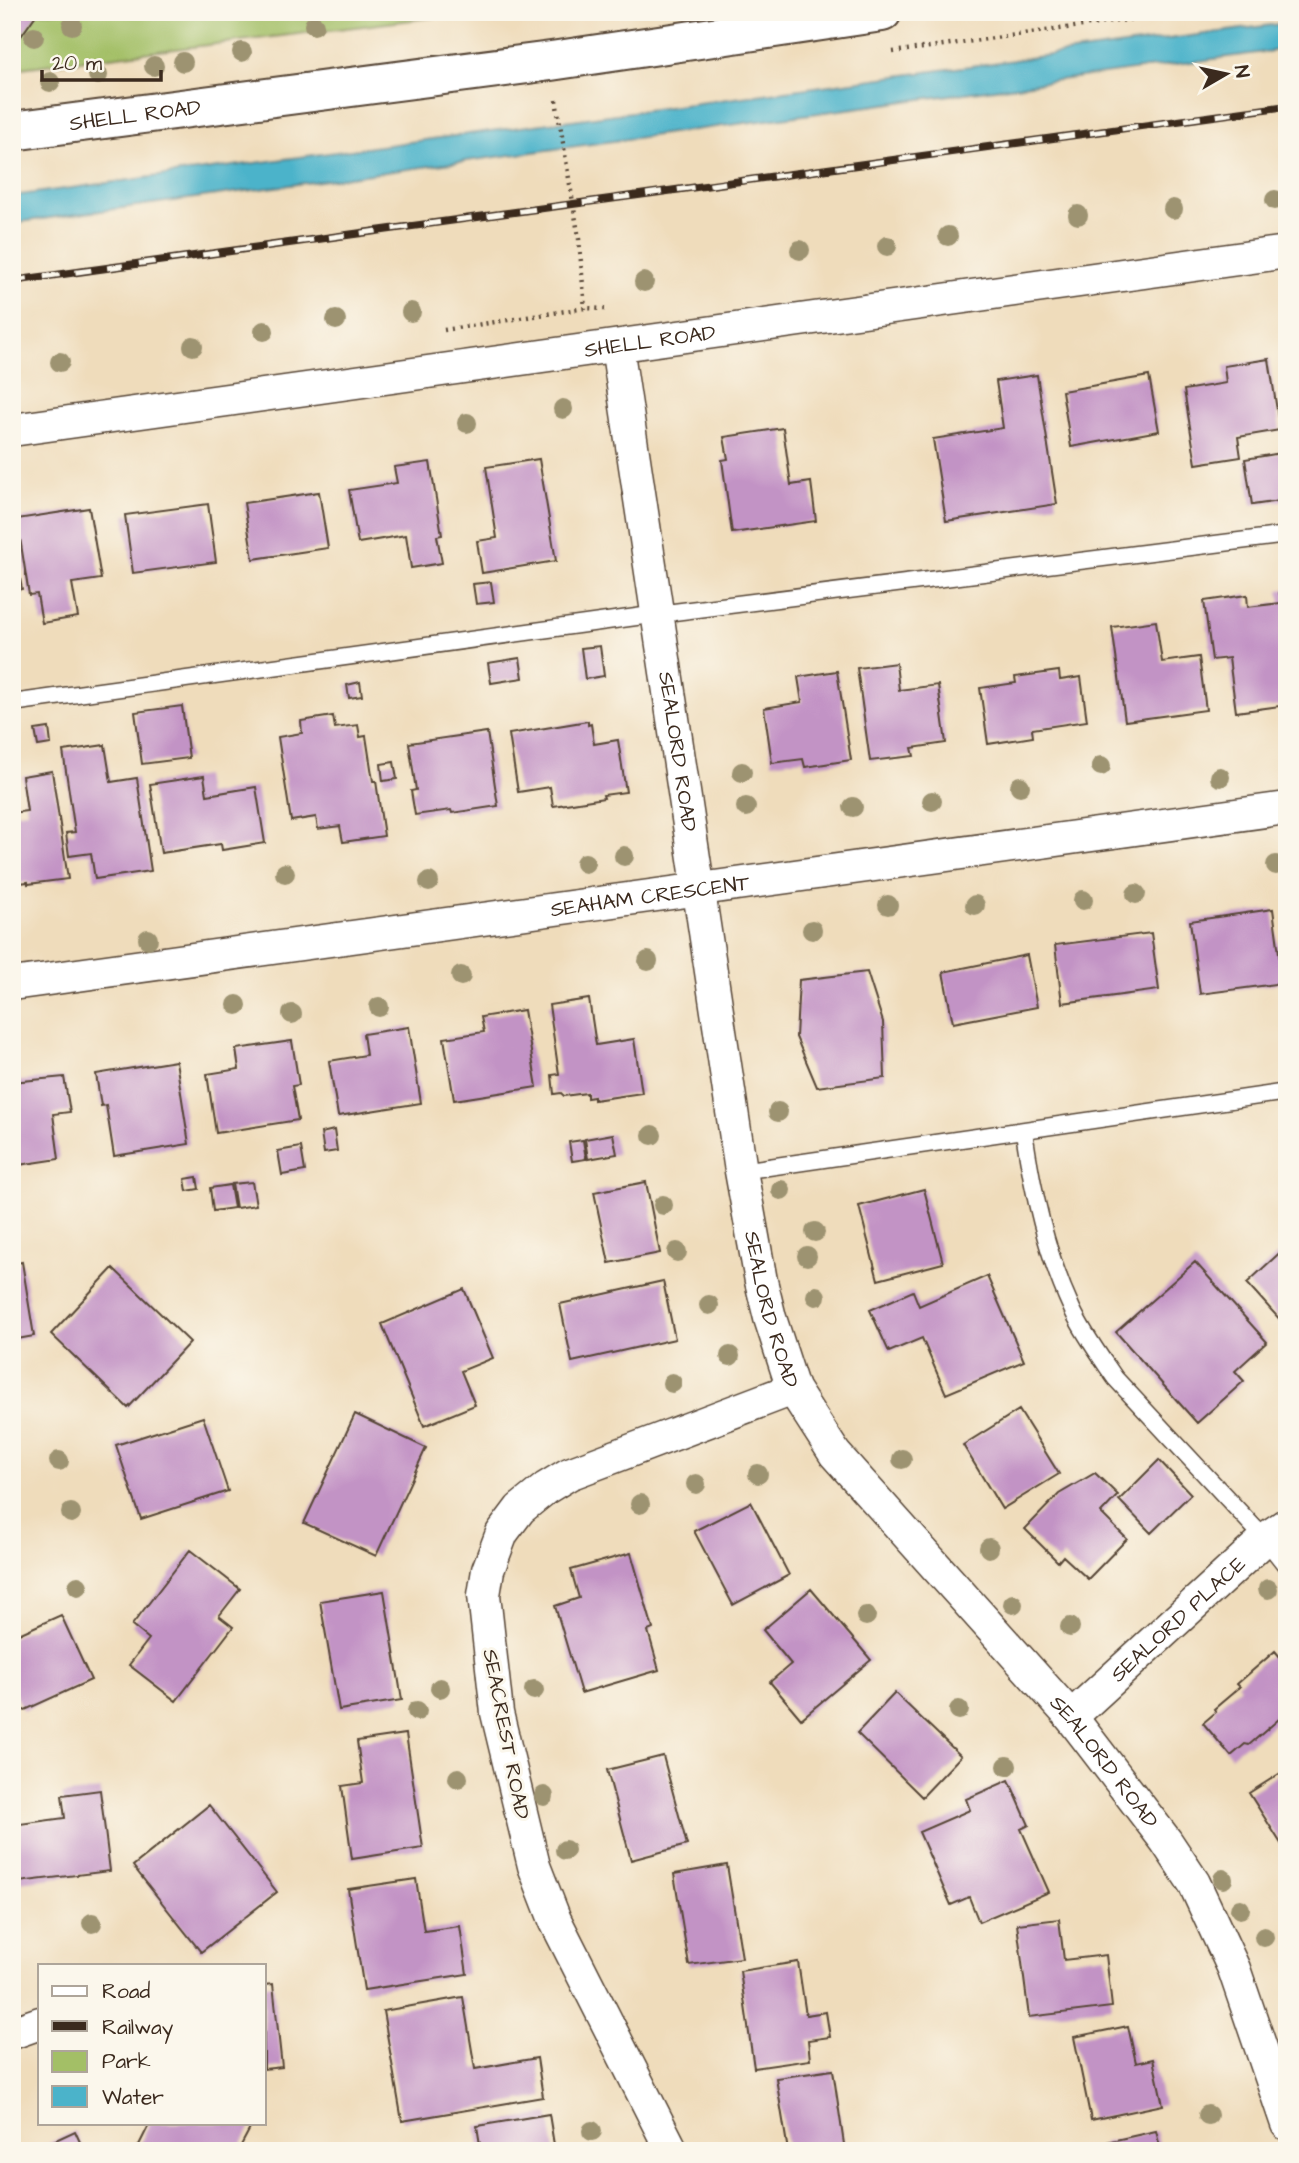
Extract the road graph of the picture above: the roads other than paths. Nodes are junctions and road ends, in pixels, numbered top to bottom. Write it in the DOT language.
graph roads {
  1 [pos="882,12"];
  2 [pos="773,20"];
  3 [pos="12,131"];
  4 [pos="1287,252"];
  5 [pos="617,346"];
  6 [pos="12,430"];
  7 [pos="1287,535"];
  8 [pos="658,614"];
  9 [pos="12,703"];
  10 [pos="1287,808"];
  11 [pos="699,887"];
  12 [pos="12,984"];
  13 [pos="1287,1092"];
  14 [pos="1024,1132"];
  15 [pos="741,1171"];
  16 [pos="793,1389"];
  17 [pos="1276,1532"];
  18 [pos="1287,1567"];
  19 [pos="1071,1717"];
  20 [pos="38,2024"];
  21 [pos="12,2034"];
  22 [pos="1287,2124"];
  23 [pos="672,2151"];
  1 -- 2 [label="street, SHELL ROAD"];
  2 -- 3 [label="street, SHELL ROAD"];
  4 -- 5 [label="street, SHELL ROAD"];
  5 -- 6 [label="street, SHELL ROAD"];
  5 -- 8 [label="street, SEALORD ROAD"];
  7 -- 8 [label="lane"];
  8 -- 9 [label="lane"];
  8 -- 11 [label="street, SEALORD ROAD"];
  10 -- 11 [label="street, SEAHAM CRESCENT"];
  11 -- 12 [label="street, SEAHAM CRESCENT"];
  11 -- 15 [label="street, SEALORD ROAD"];
  13 -- 14 [label="lane"];
  14 -- 15 [label="lane"];
  14 -- 17 [label="lane"];
  15 -- 16 [label="street, SEALORD ROAD"];
  16 -- 19 [label="street, SEALORD ROAD"];
  16 -- 23 [label="street, SEACREST ROAD"];
  17 -- 18 [label="lane"];
  17 -- 19 [label="street, SEALORD PLACE"];
  19 -- 22 [label="street, SEALORD ROAD"];
  20 -- 21 [label="street"];
}
